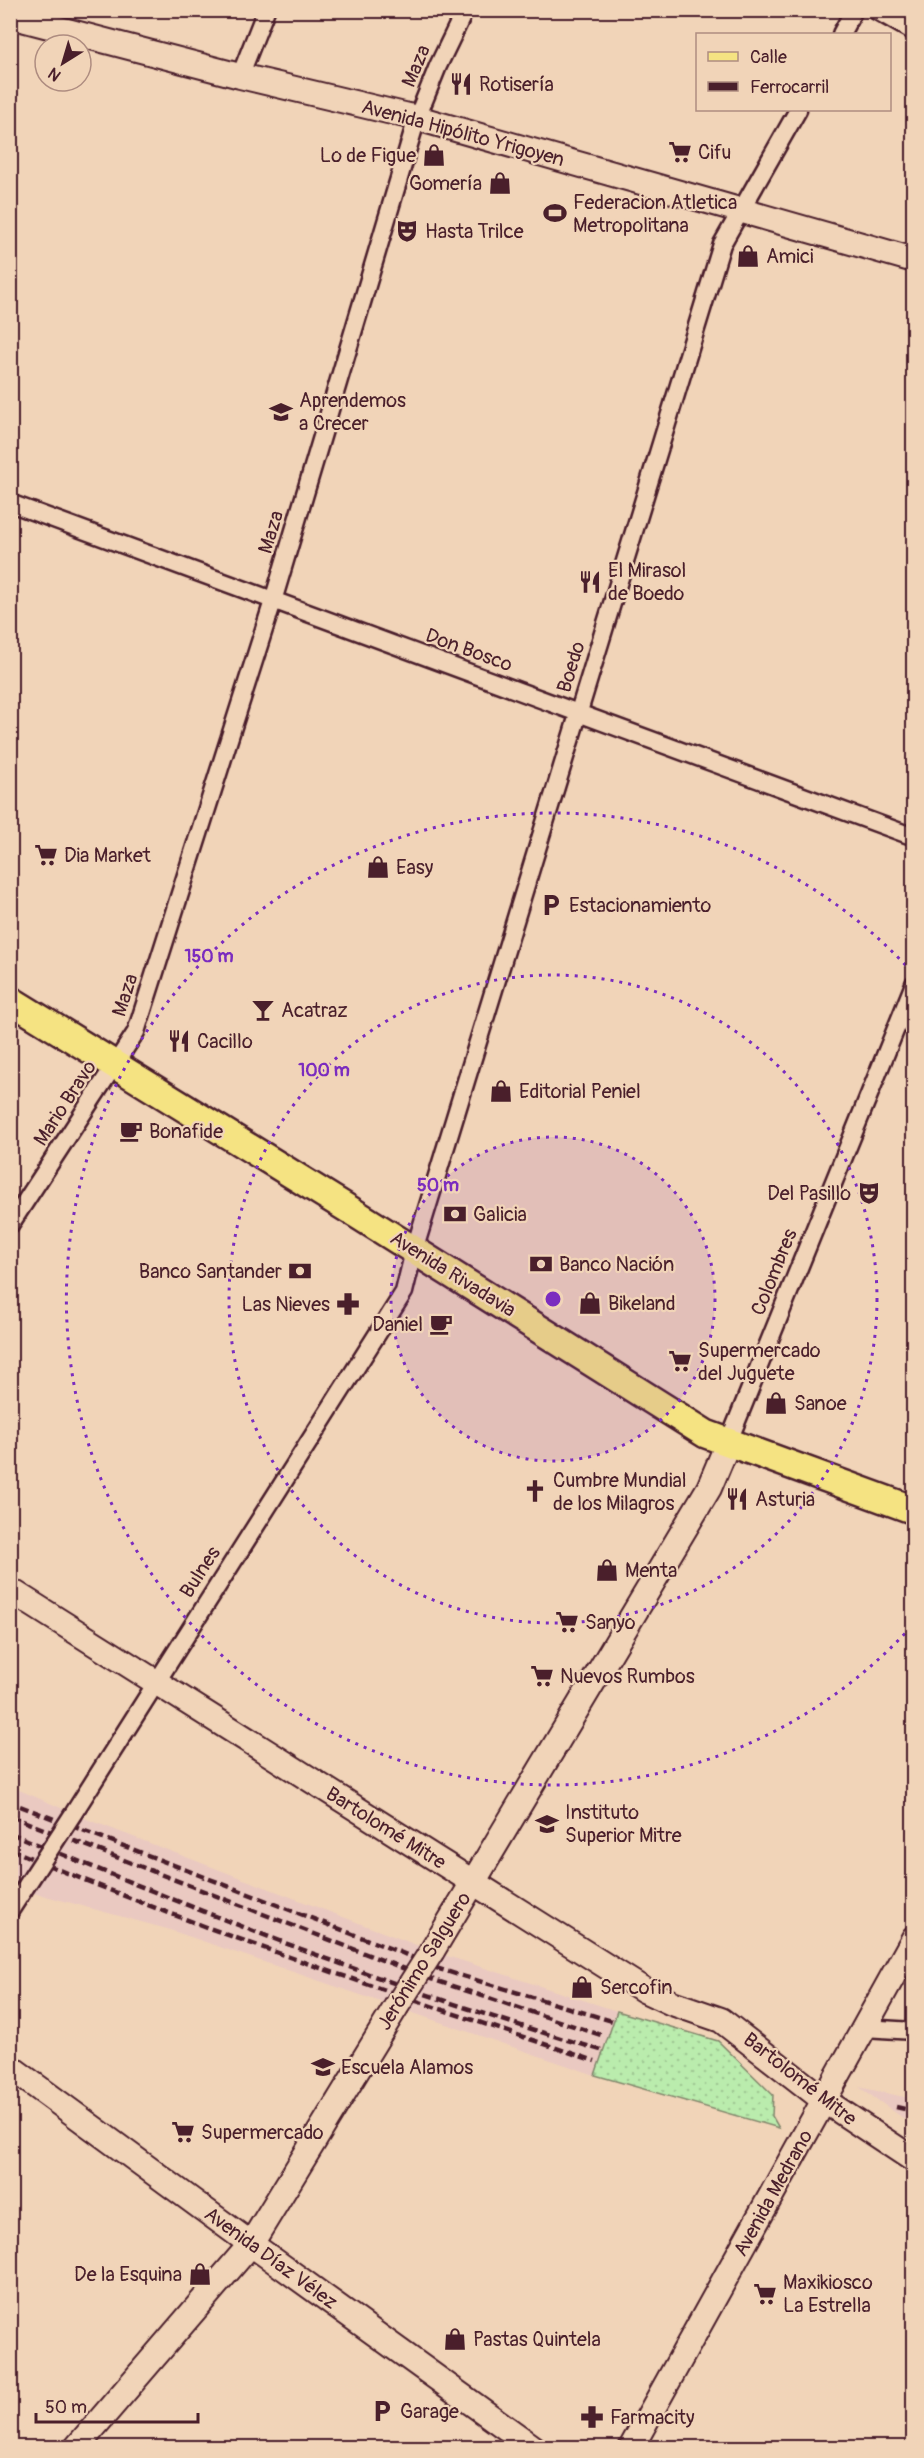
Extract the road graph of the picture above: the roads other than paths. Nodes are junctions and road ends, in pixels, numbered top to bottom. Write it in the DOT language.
graph roads {
  1 [pos="266,10"];
  2 [pos="465,10"];
  3 [pos="855,10"];
  4 [pos="875,10"];
  5 [pos="10,16"];
  6 [pos="914,32"];
  7 [pos="842,33"];
  8 [pos="240,76"];
  9 [pos="797,111"];
  10 [pos="417,118"];
  11 [pos="741,212"];
  12 [pos="914,260"];
  13 [pos="10,503"];
  14 [pos="273,601"];
  15 [pos="579,713"];
  16 [pos="914,837"];
  17 [pos="914,984"];
  18 [pos="10,1000"];
  19 [pos="115,1064"];
  20 [pos="10,1226"];
  21 [pos="414,1251"];
  22 [pos="728,1443"];
  23 [pos="914,1510"];
  24 [pos="10,1590"];
  25 [pos="155,1682"];
  26 [pos="473,1883"];
  27 [pos="10,1911"];
  28 [pos="914,1938"];
  29 [pos="864,2028"];
  30 [pos="914,2031"];
  31 [pos="10,2067"];
  32 [pos="825,2101"];
  33 [pos="914,2160"];
  34 [pos="251,2244"];
  35 [pos="76,2448"];
  36 [pos="534,2448"];
  37 [pos="631,2448"];
  1 -- 8 [label="street"];
  2 -- 10 [label="street, Maza"];
  3 -- 7 [label="street"];
  4 -- 6 [label="street"];
  5 -- 8 [label="street, Avenida Hipólito Yrigoyen"];
  8 -- 10 [label="street, Avenida Hipólito Yrigoyen"];
  9 -- 11 [label="street, Boedo"];
  10 -- 11 [label="street, Avenida Hipólito Yrigoyen"];
  10 -- 14 [label="street, Maza"];
  11 -- 12 [label="street, Avenida Hipólito Yrigoyen"];
  11 -- 15 [label="street, Boedo"];
  13 -- 14 [label="street, Don Bosco"];
  14 -- 15 [label="street, Don Bosco"];
  14 -- 19 [label="street, Maza"];
  15 -- 16 [label="street, Don Bosco"];
  15 -- 21 [label="street, Boedo"];
  17 -- 22 [label="street, Colombres"];
  18 -- 19 [label="main road, Avenida Rivadavia"];
  19 -- 20 [label="street, Mario Bravo"];
  19 -- 21 [label="main road, Avenida Rivadavia"];
  21 -- 22 [label="main road, Avenida Rivadavia"];
  21 -- 25 [label="street, Bulnes"];
  22 -- 23 [label="main road, Avenida Rivadavia"];
  22 -- 26 [label="street, Jerónimo Salguero"];
  24 -- 25 [label="street, Bartolomé Mitre"];
  25 -- 26 [label="street, Bartolomé Mitre"];
  25 -- 27 [label="street, Bulnes, bridge"];
  26 -- 32 [label="street, Bartolomé Mitre"];
  26 -- 34 [label="street, Jerónimo Salguero, bridge"];
  28 -- 29 [label="street, Avenida Medrano"];
  29 -- 30 [label="street"];
  29 -- 32 [label="street, Avenida Medrano"];
  31 -- 34 [label="street, Avenida Díaz Vélez"];
  32 -- 33 [label="street, Bartolomé Mitre"];
  32 -- 37 [label="street, Avenida Medrano"];
  34 -- 35 [label="street, Jerónimo Salguero"];
  34 -- 36 [label="street, Avenida Díaz Vélez"];
}
